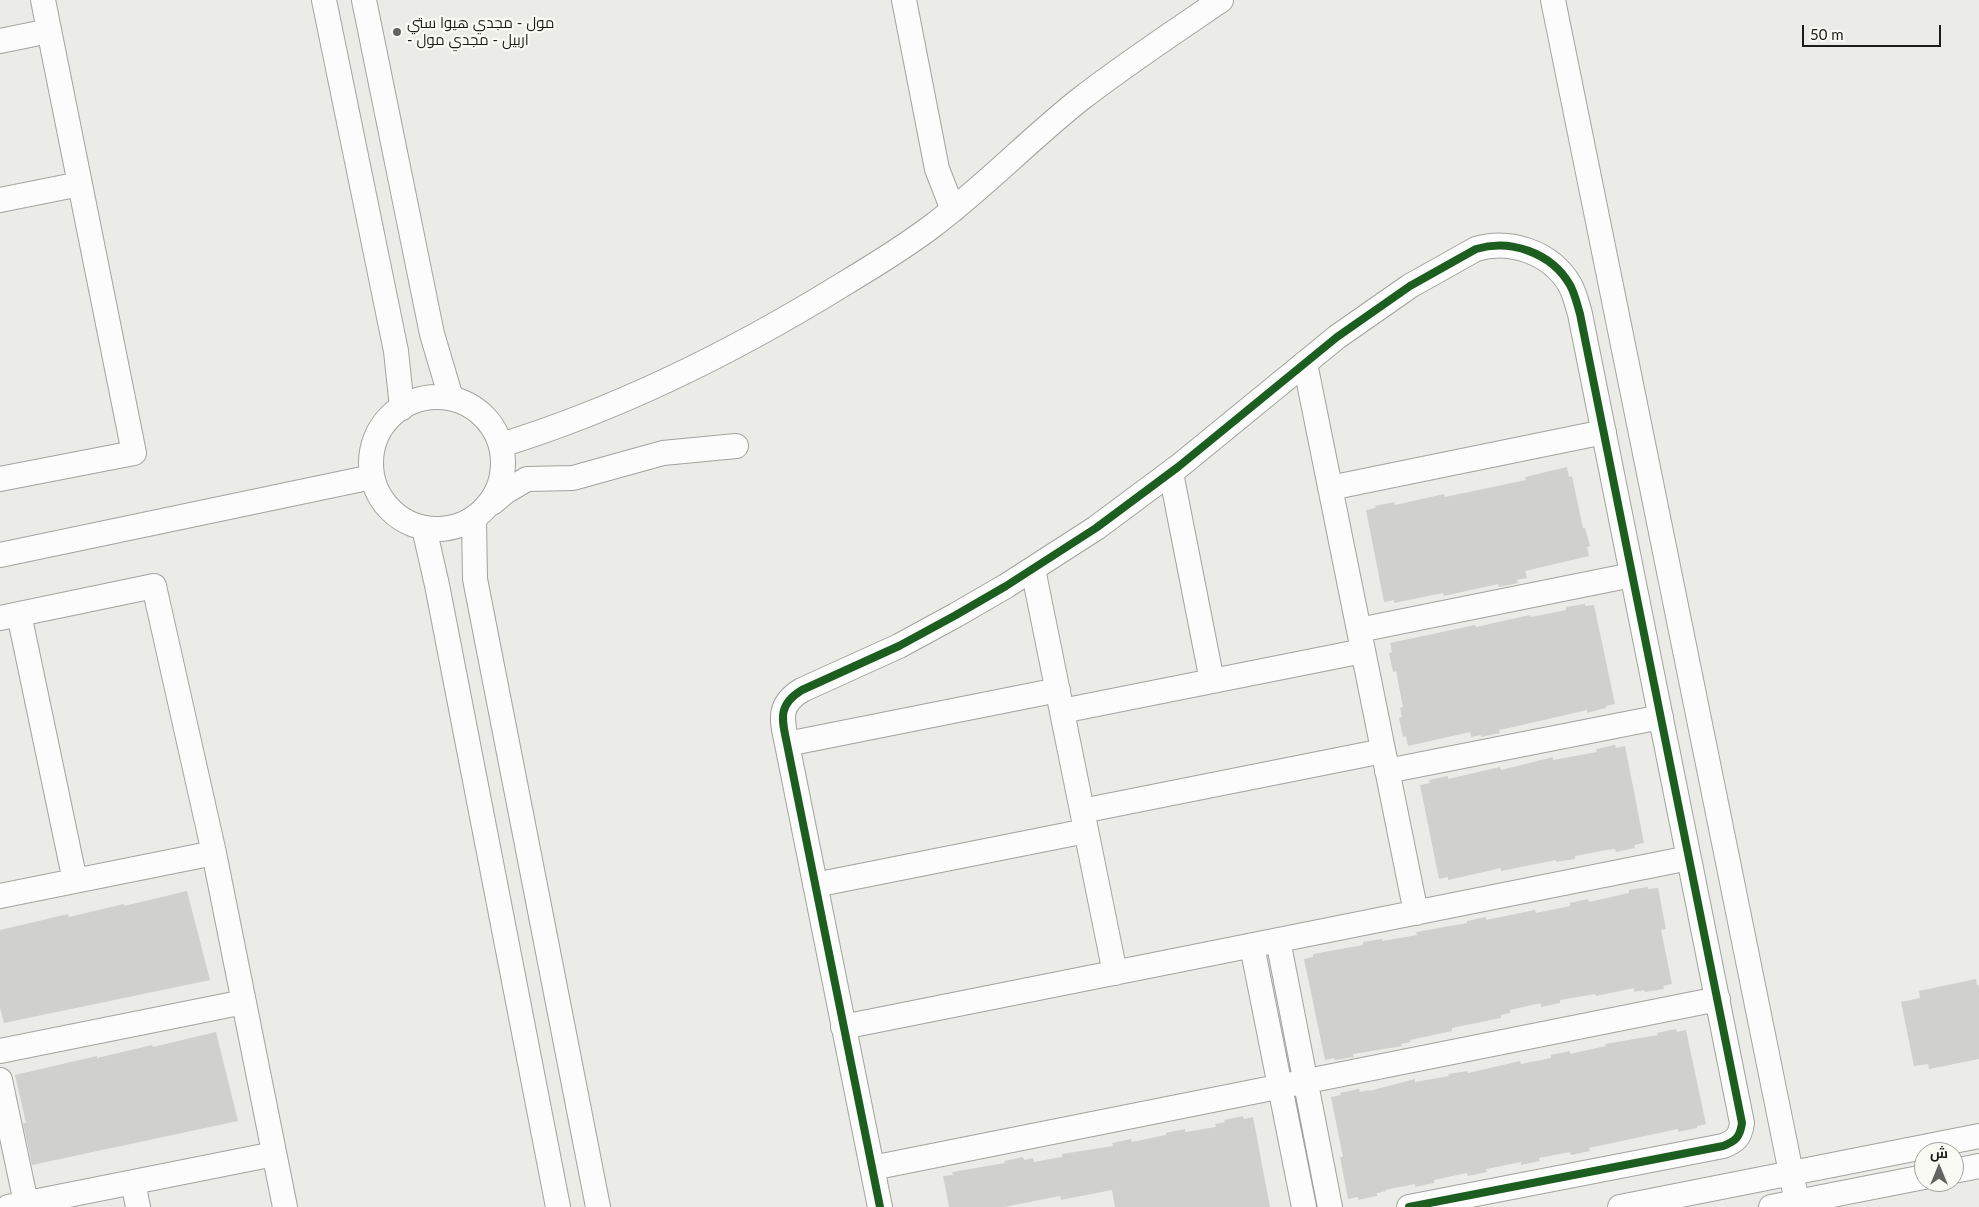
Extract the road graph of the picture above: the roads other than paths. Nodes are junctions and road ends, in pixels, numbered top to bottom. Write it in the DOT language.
graph roads {
  1 [pos="43,0"];
  2 [pos="324,0"];
  3 [pos="364,0"];
  4 [pos="904,0"];
  5 [pos="1220,0"];
  6 [pos="1553,0"];
  7 [pos="49,31"];
  8 [pos="0,41"];
  9 [pos="384,98"];
  10 [pos="347,107"];
  11 [pos="395,150"];
  12 [pos="358,160"];
  13 [pos="80,184"];
  14 [pos="0,200"];
  15 [pos="953,210"];
  16 [pos="1305,363"];
  17 [pos="451,398"];
  18 [pos="402,408"];
  19 [pos="1604,432"];
  20 [pos="501,445"];
  21 [pos="736,446"];
  22 [pos="1171,473"];
  23 [pos="372,477"];
  24 [pos="0,479"];
  25 [pos="1330,488"];
  26 [pos="481,512"];
  27 [pos="424,528"];
  28 [pos="0,555"];
  29 [pos="1033,569"];
  30 [pos="1632,575"];
  31 [pos="9,616"];
  32 [pos="1361,641"];
  33 [pos="1212,681"];
  34 [pos="1060,701"];
  35 [pos="1661,717"];
  36 [pos="786,744"];
  37 [pos="1385,761"];
  38 [pos="1084,821"];
  39 [pos="214,853"];
  40 [pos="1689,858"];
  41 [pos="75,881"];
  42 [pos="814,885"];
  43 [pos="0,896"];
  44 [pos="1416,912"];
  45 [pos="1278,940"];
  46 [pos="1252,946"];
  47 [pos="1114,973"];
  48 [pos="1718,998"];
  49 [pos="244,1002"];
  50 [pos="843,1028"];
  51 [pos="0,1051"];
  52 [pos="0,1080"];
  53 [pos="1305,1082"];
  54 [pos="1280,1086"];
  55 [pos="1979,1136"];
  56 [pos="274,1154"];
  57 [pos="1979,1166"];
  58 [pos="872,1168"];
  59 [pos="1964,1169"];
  60 [pos="1791,1173"];
  61 [pos="1914,1179"];
  62 [pos="133,1182"];
  63 [pos="1797,1202"];
  64 [pos="17,1205"];
  65 [pos="138,1207"];
  66 [pos="285,1207"];
  67 [pos="558,1207"];
  68 [pos="598,1207"];
  69 [pos="880,1207"];
  70 [pos="1304,1207"];
  71 [pos="1330,1207"];
  72 [pos="1409,1207"];
  73 [pos="1620,1207"];
  74 [pos="1771,1207"];
  1 -- 7 [label="street"];
  2 -- 10 [label="street"];
  3 -- 9 [label="street"];
  4 -- 15 [label="street"];
  5 -- 15 [label="street"];
  6 -- 60 [label="street"];
  7 -- 8 [label="street"];
  7 -- 13 [label="street"];
  9 -- 10 [label="street"];
  9 -- 11 [label="street"];
  10 -- 12 [label="street"];
  11 -- 12 [label="street"];
  11 -- 17 [label="street"];
  12 -- 18 [label="street"];
  13 -- 14 [label="street"];
  13 -- 24 [label="street"];
  15 -- 20 [label="street"];
  16 -- 19 [label="street"];
  16 -- 22 [label="street"];
  16 -- 25 [label="street"];
  17 -- 18 [label="street"];
  17 -- 20 [label="street"];
  18 -- 23 [label="street"];
  19 -- 25 [label="street"];
  19 -- 30 [label="street"];
  20 -- 26 [label="street"];
  21 -- 26 [label="street"];
  22 -- 29 [label="street"];
  22 -- 33 [label="street"];
  23 -- 27 [label="street"];
  23 -- 28 [label="street"];
  25 -- 32 [label="street"];
  26 -- 27 [label="street"];
  26 -- 68 [label="street"];
  27 -- 67 [label="street"];
  29 -- 34 [label="street"];
  29 -- 36 [label="street"];
  30 -- 32 [label="street"];
  30 -- 35 [label="street"];
  31 -- 39 [label="street"];
  31 -- 41 [label="street"];
  32 -- 33 [label="street"];
  32 -- 37 [label="street"];
  33 -- 34 [label="street"];
  34 -- 36 [label="street"];
  34 -- 38 [label="street"];
  35 -- 37 [label="street"];
  35 -- 40 [label="street"];
  36 -- 42 [label="street"];
  37 -- 38 [label="street"];
  37 -- 44 [label="street"];
  38 -- 42 [label="street"];
  38 -- 47 [label="street"];
  39 -- 41 [label="street"];
  39 -- 49 [label="street"];
  40 -- 44 [label="street"];
  40 -- 48 [label="street"];
  41 -- 43 [label="street"];
  42 -- 50 [label="street"];
  44 -- 45 [label="street"];
  45 -- 46 [label="street"];
  45 -- 53 [label="street"];
  46 -- 47 [label="street"];
  46 -- 54 [label="street"];
  47 -- 50 [label="street"];
  48 -- 53 [label="street"];
  48 -- 72 [label="street"];
  49 -- 51 [label="street"];
  49 -- 56 [label="street"];
  50 -- 58 [label="street"];
  52 -- 64 [label="street"];
  53 -- 54 [label="street"];
  53 -- 71 [label="street"];
  54 -- 58 [label="street"];
  54 -- 70 [label="street"];
  55 -- 60 [label="street"];
  56 -- 62 [label="street"];
  56 -- 66 [label="street"];
  57 -- 59 [label="street"];
  58 -- 69 [label="street"];
  60 -- 63 [label="street"];
  60 -- 73 [label="street"];
  61 -- 63 [label="street"];
  62 -- 64 [label="street"];
  62 -- 65 [label="street"];
  63 -- 74 [label="street"];
}
